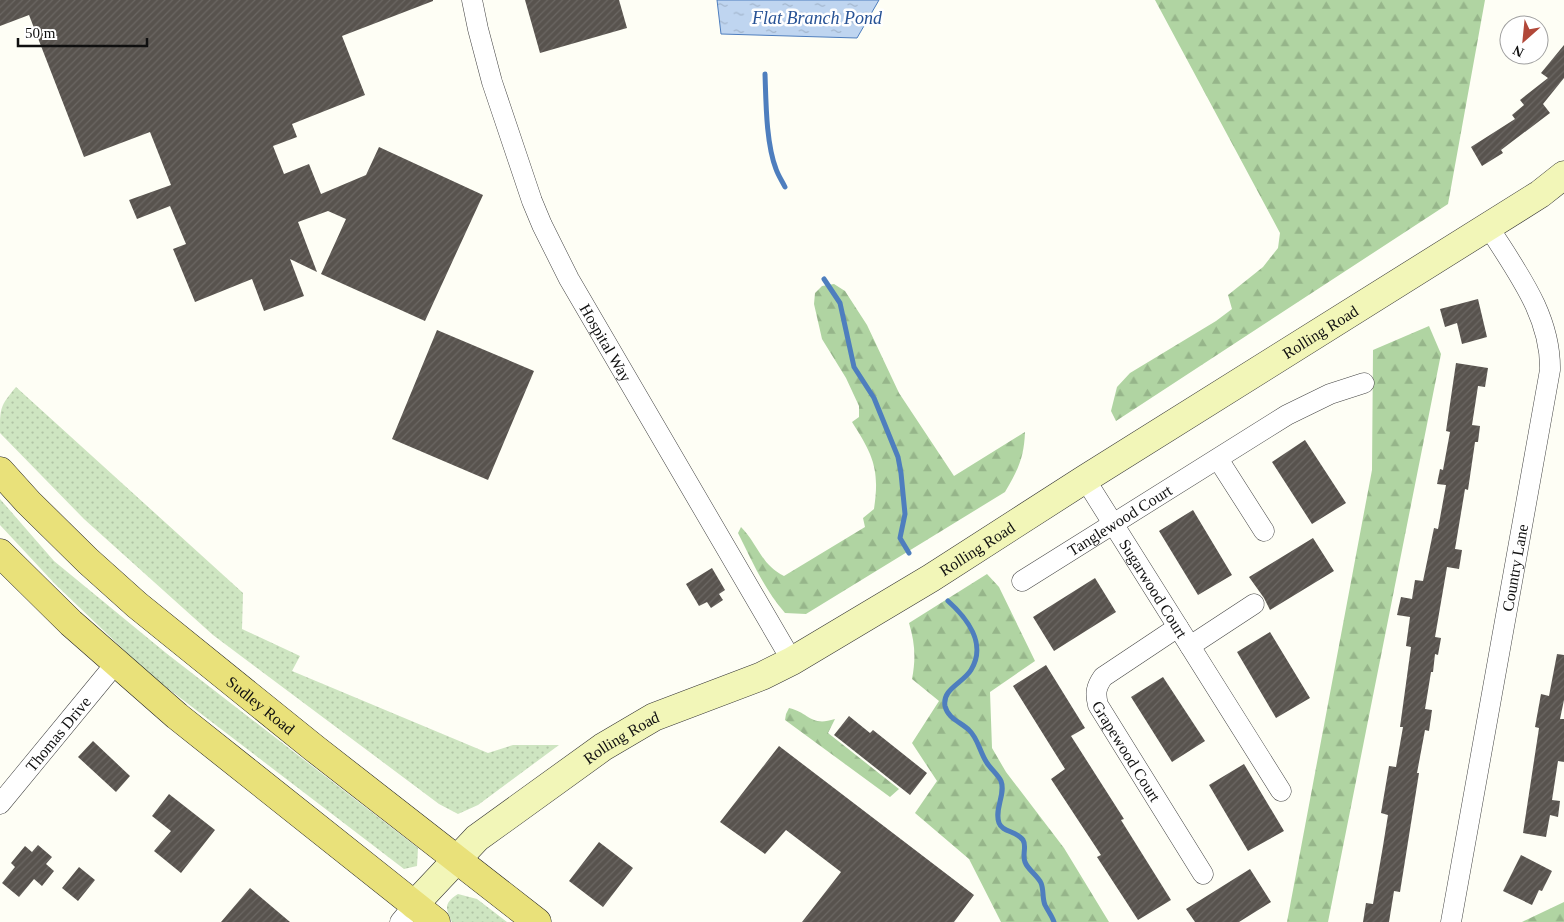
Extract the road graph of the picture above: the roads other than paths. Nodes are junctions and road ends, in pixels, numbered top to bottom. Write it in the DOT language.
graph roads {
  1 [pos="472,0"];
  2 [pos="1564,175"];
  3 [pos="1488,226"];
  4 [pos="1364,383"];
  5 [pos="1218,459"];
  6 [pos="0,471"];
  7 [pos="1085,479"];
  8 [pos="1113,524"];
  9 [pos="1264,531"];
  10 [pos="0,553"];
  11 [pos="1022,582"];
  12 [pos="1254,604"];
  13 [pos="1178,627"];
  14 [pos="1190,646"];
  15 [pos="792,661"];
  16 [pos="116,663"];
  17 [pos="1281,791"];
  18 [pos="0,804"];
  19 [pos="456,859"];
  20 [pos="1203,874"];
  21 [pos="407,914"];
  22 [pos="436,922"];
  23 [pos="537,922"];
  24 [pos="1451,922"];
  1 -- 15 [label="street, Hospital Way"];
  2 -- 3 [label="street, Rolling Road"];
  3 -- 7 [label="street, Rolling Road"];
  3 -- 24 [label="street, Country Lane"];
  4 -- 5 [label="street, Tanglewood Court"];
  5 -- 8 [label="street, Tanglewood Court"];
  5 -- 9 [label="street"];
  6 -- 19 [label="main road, Sudley Road"];
  7 -- 8 [label="street, Sugarwood Court"];
  7 -- 15 [label="street, Rolling Road"];
  8 -- 11 [label="street, Tanglewood Court"];
  8 -- 13 [label="street, Sugarwood Court"];
  10 -- 16 [label="main road"];
  12 -- 14 [label="street, Sugarwood Court"];
  13 -- 14 [label="street, Sugarwood Court"];
  13 -- 20 [label="street, Grapewood Court"];
  14 -- 17 [label="street, Sugarwood Court"];
  15 -- 19 [label="street, Rolling Road"];
  16 -- 18 [label="street, Thomas Drive"];
  16 -- 21 [label="main road"];
  19 -- 21 [label="street, Rolling Road"];
  19 -- 23 [label="main road, Sudley Road"];
  21 -- 22 [label="main road"];
}
